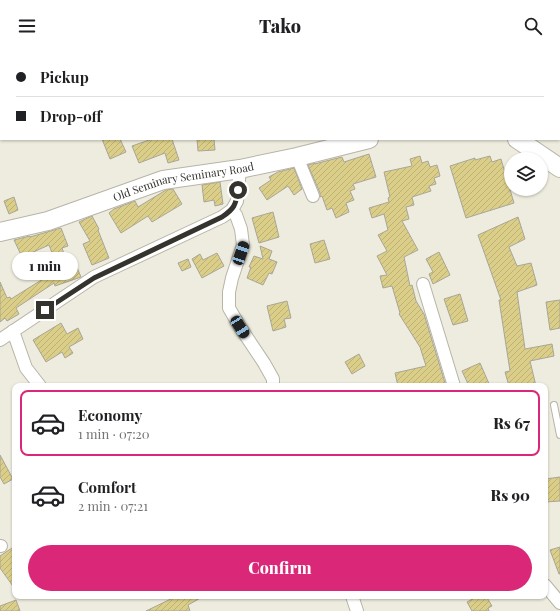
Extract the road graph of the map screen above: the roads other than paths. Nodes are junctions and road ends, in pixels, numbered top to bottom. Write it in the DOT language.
graph roads {
  1 [pos="360,140"];
  2 [pos="518,140"];
  3 [pos="326,144"];
  4 [pos="297,157"];
  5 [pos="560,168"];
  6 [pos="240,169"];
  7 [pos="313,196"];
  8 [pos="232,210"];
  9 [pos="0,232"];
  10 [pos="423,284"];
  11 [pos="13,331"];
  12 [pos="0,340"];
  13 [pos="38,383"];
  14 [pos="273,383"];
  15 [pos="453,383"];
  16 [pos="554,405"];
  17 [pos="560,435"];
  18 [pos="548,589"];
  19 [pos="353,599"];
  20 [pos="560,603"];
  21 [pos="357,611"];
  1 -- 3 [label="main road, Old Seminary Seminary Road"];
  2 -- 5 [label="main road"];
  3 -- 4 [label="main road, Old Seminary Seminary Road"];
  4 -- 6 [label="main road, Old Seminary Seminary Road"];
  4 -- 7 [label="street"];
  6 -- 8 [label="street"];
  6 -- 9 [label="main road, Old Seminary Seminary Road"];
  8 -- 11 [label="street"];
  8 -- 14 [label="street"];
  10 -- 15 [label="street"];
  11 -- 12 [label="street"];
  11 -- 13 [label="street"];
  16 -- 17 [label="lane"];
  18 -- 20 [label="street"];
  19 -- 21 [label="street"];
}
